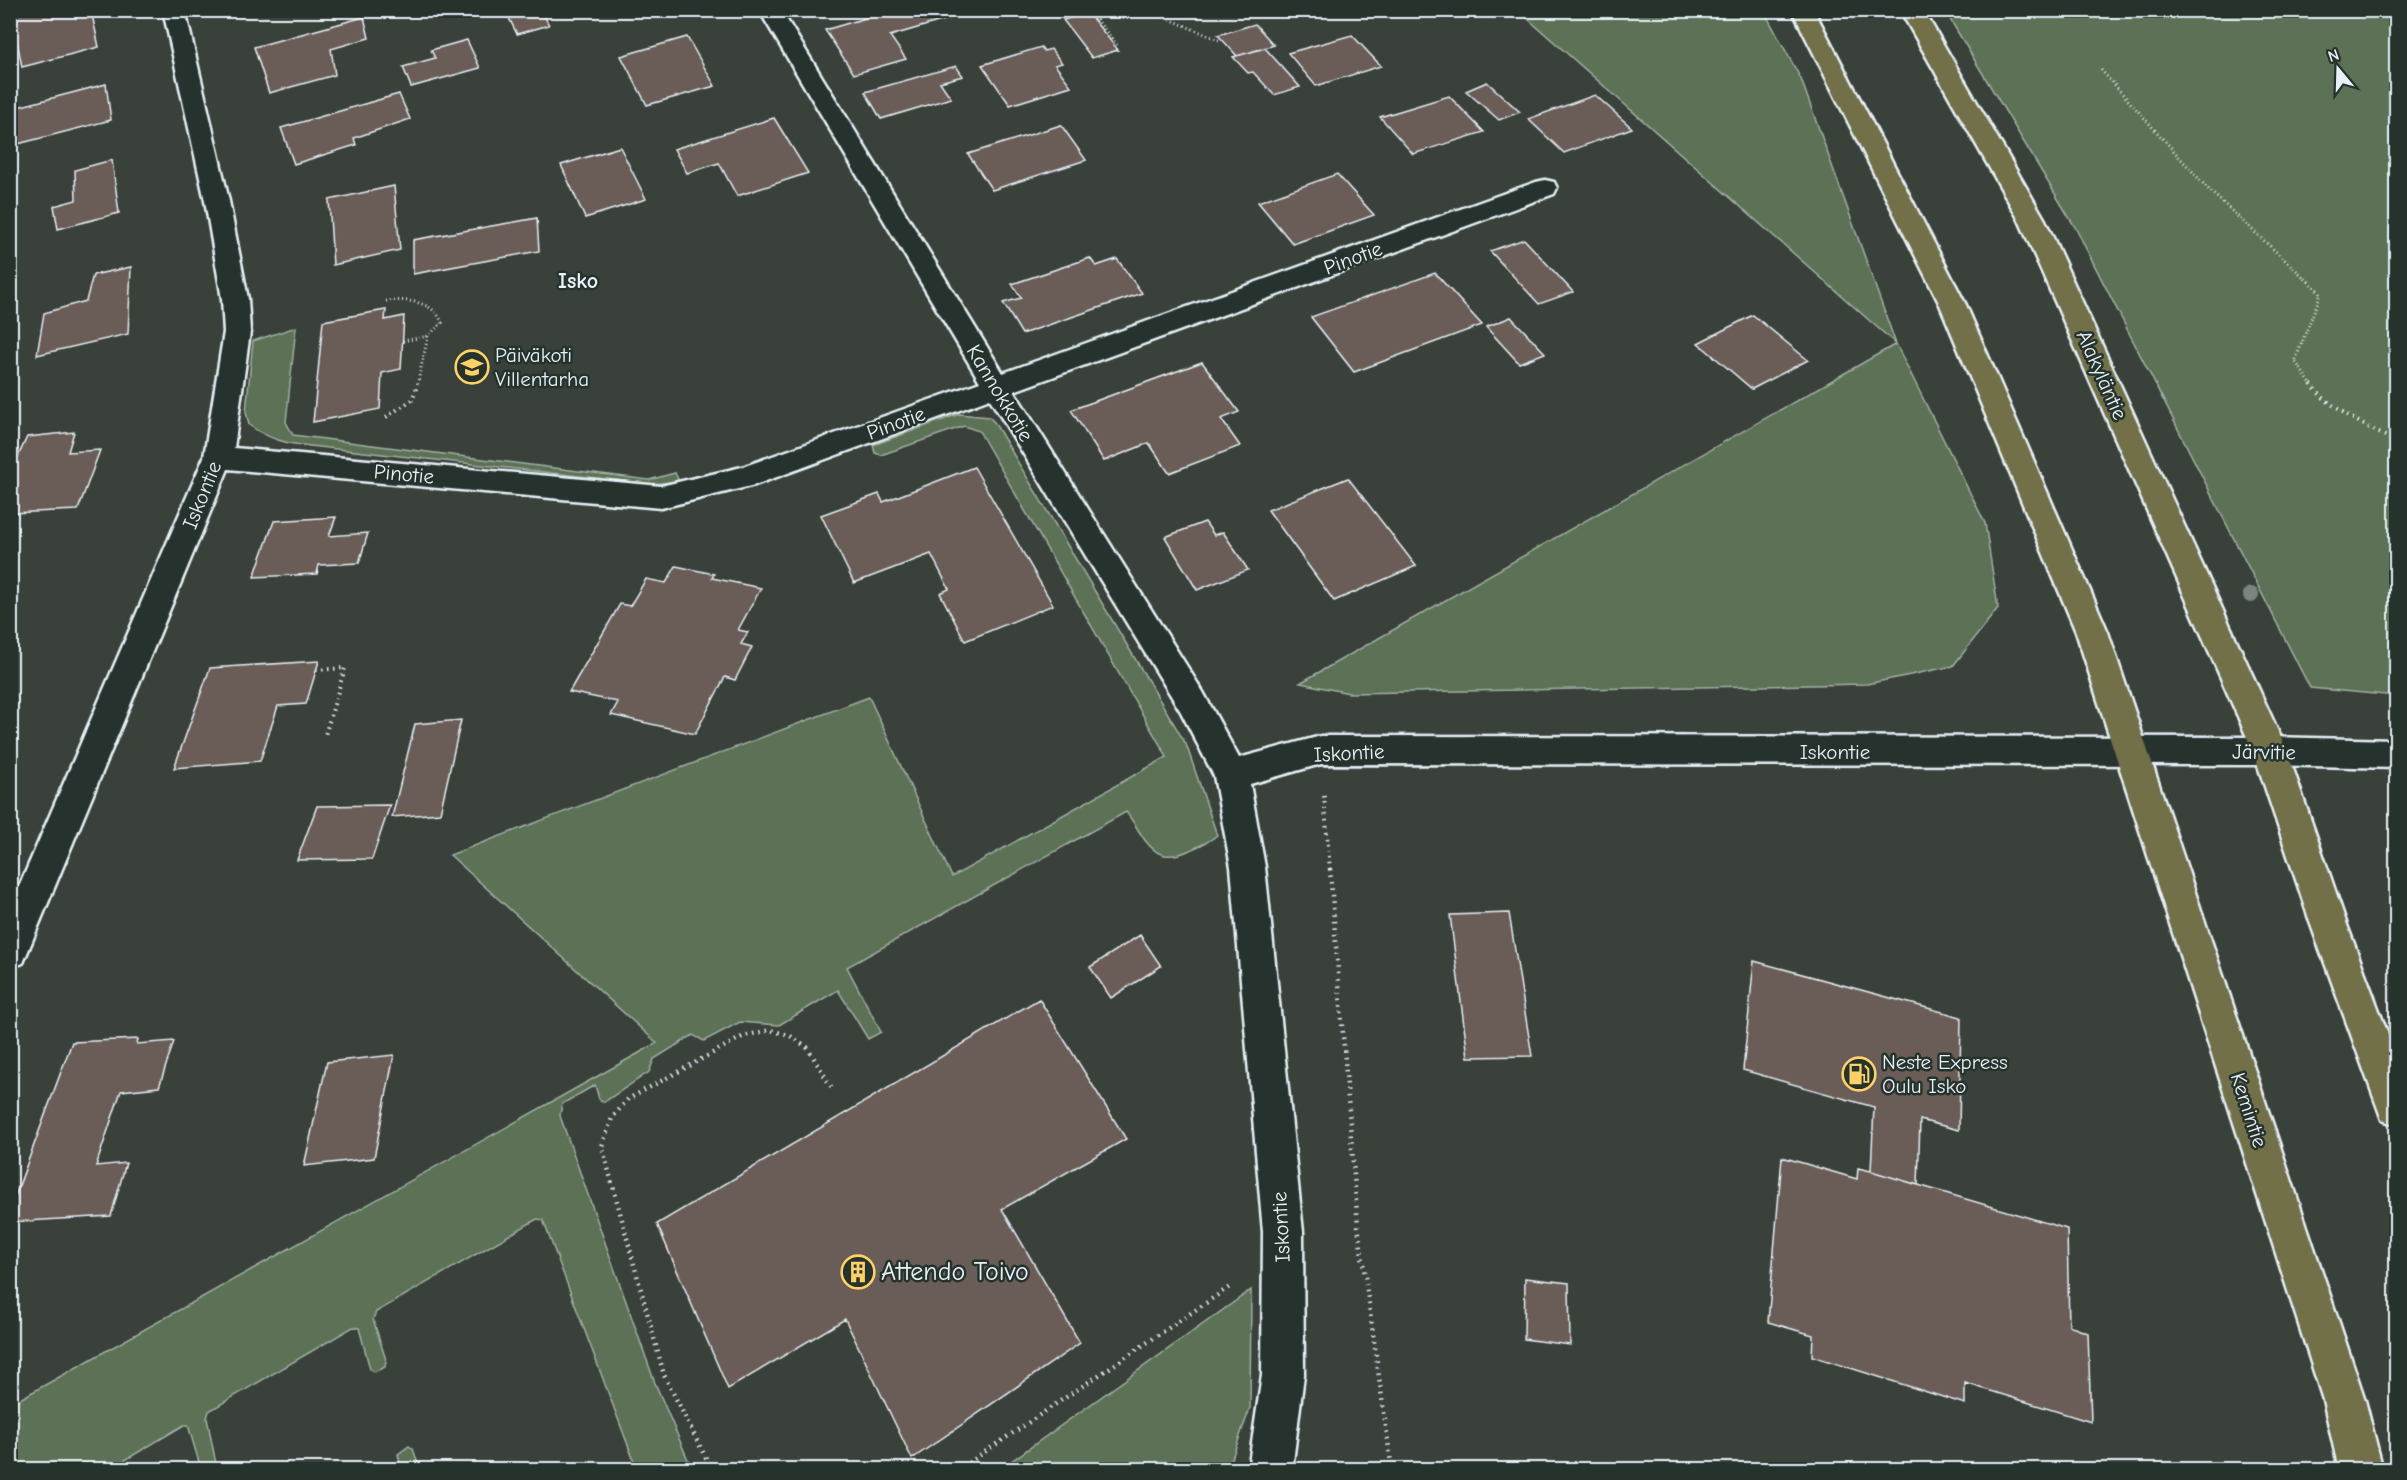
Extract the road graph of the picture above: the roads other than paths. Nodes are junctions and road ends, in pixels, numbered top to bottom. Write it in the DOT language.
graph roads {
  1 [pos="174,10"];
  2 [pos="1803,10"];
  3 [pos="1911,10"];
  4 [pos="781,13"];
  5 [pos="1545,188"];
  6 [pos="997,387"];
  7 [pos="218,457"];
  8 [pos="2132,751"];
  9 [pos="2270,751"];
  10 [pos="2397,754"];
  11 [pos="1231,775"];
  12 [pos="10,951"];
  13 [pos="2397,1106"];
  14 [pos="1270,1470"];
  15 [pos="2361,1470"];
  1 -- 7 [label="street, Iskontie"];
  2 -- 8 [label="main road"];
  3 -- 9 [label="main road, Alakyläntie"];
  4 -- 6 [label="street, Kannokkotie"];
  5 -- 6 [label="street, Pinotie"];
  6 -- 7 [label="street, Pinotie"];
  6 -- 11 [label="street, Kannokkotie"];
  7 -- 12 [label="street, Iskontie"];
  8 -- 9 [label="street, Järvitie"];
  8 -- 11 [label="street, Iskontie"];
  8 -- 15 [label="main road, Kemintie"];
  9 -- 10 [label="street, Järvitie"];
  9 -- 13 [label="main road"];
  11 -- 14 [label="street, Iskontie"];
}
